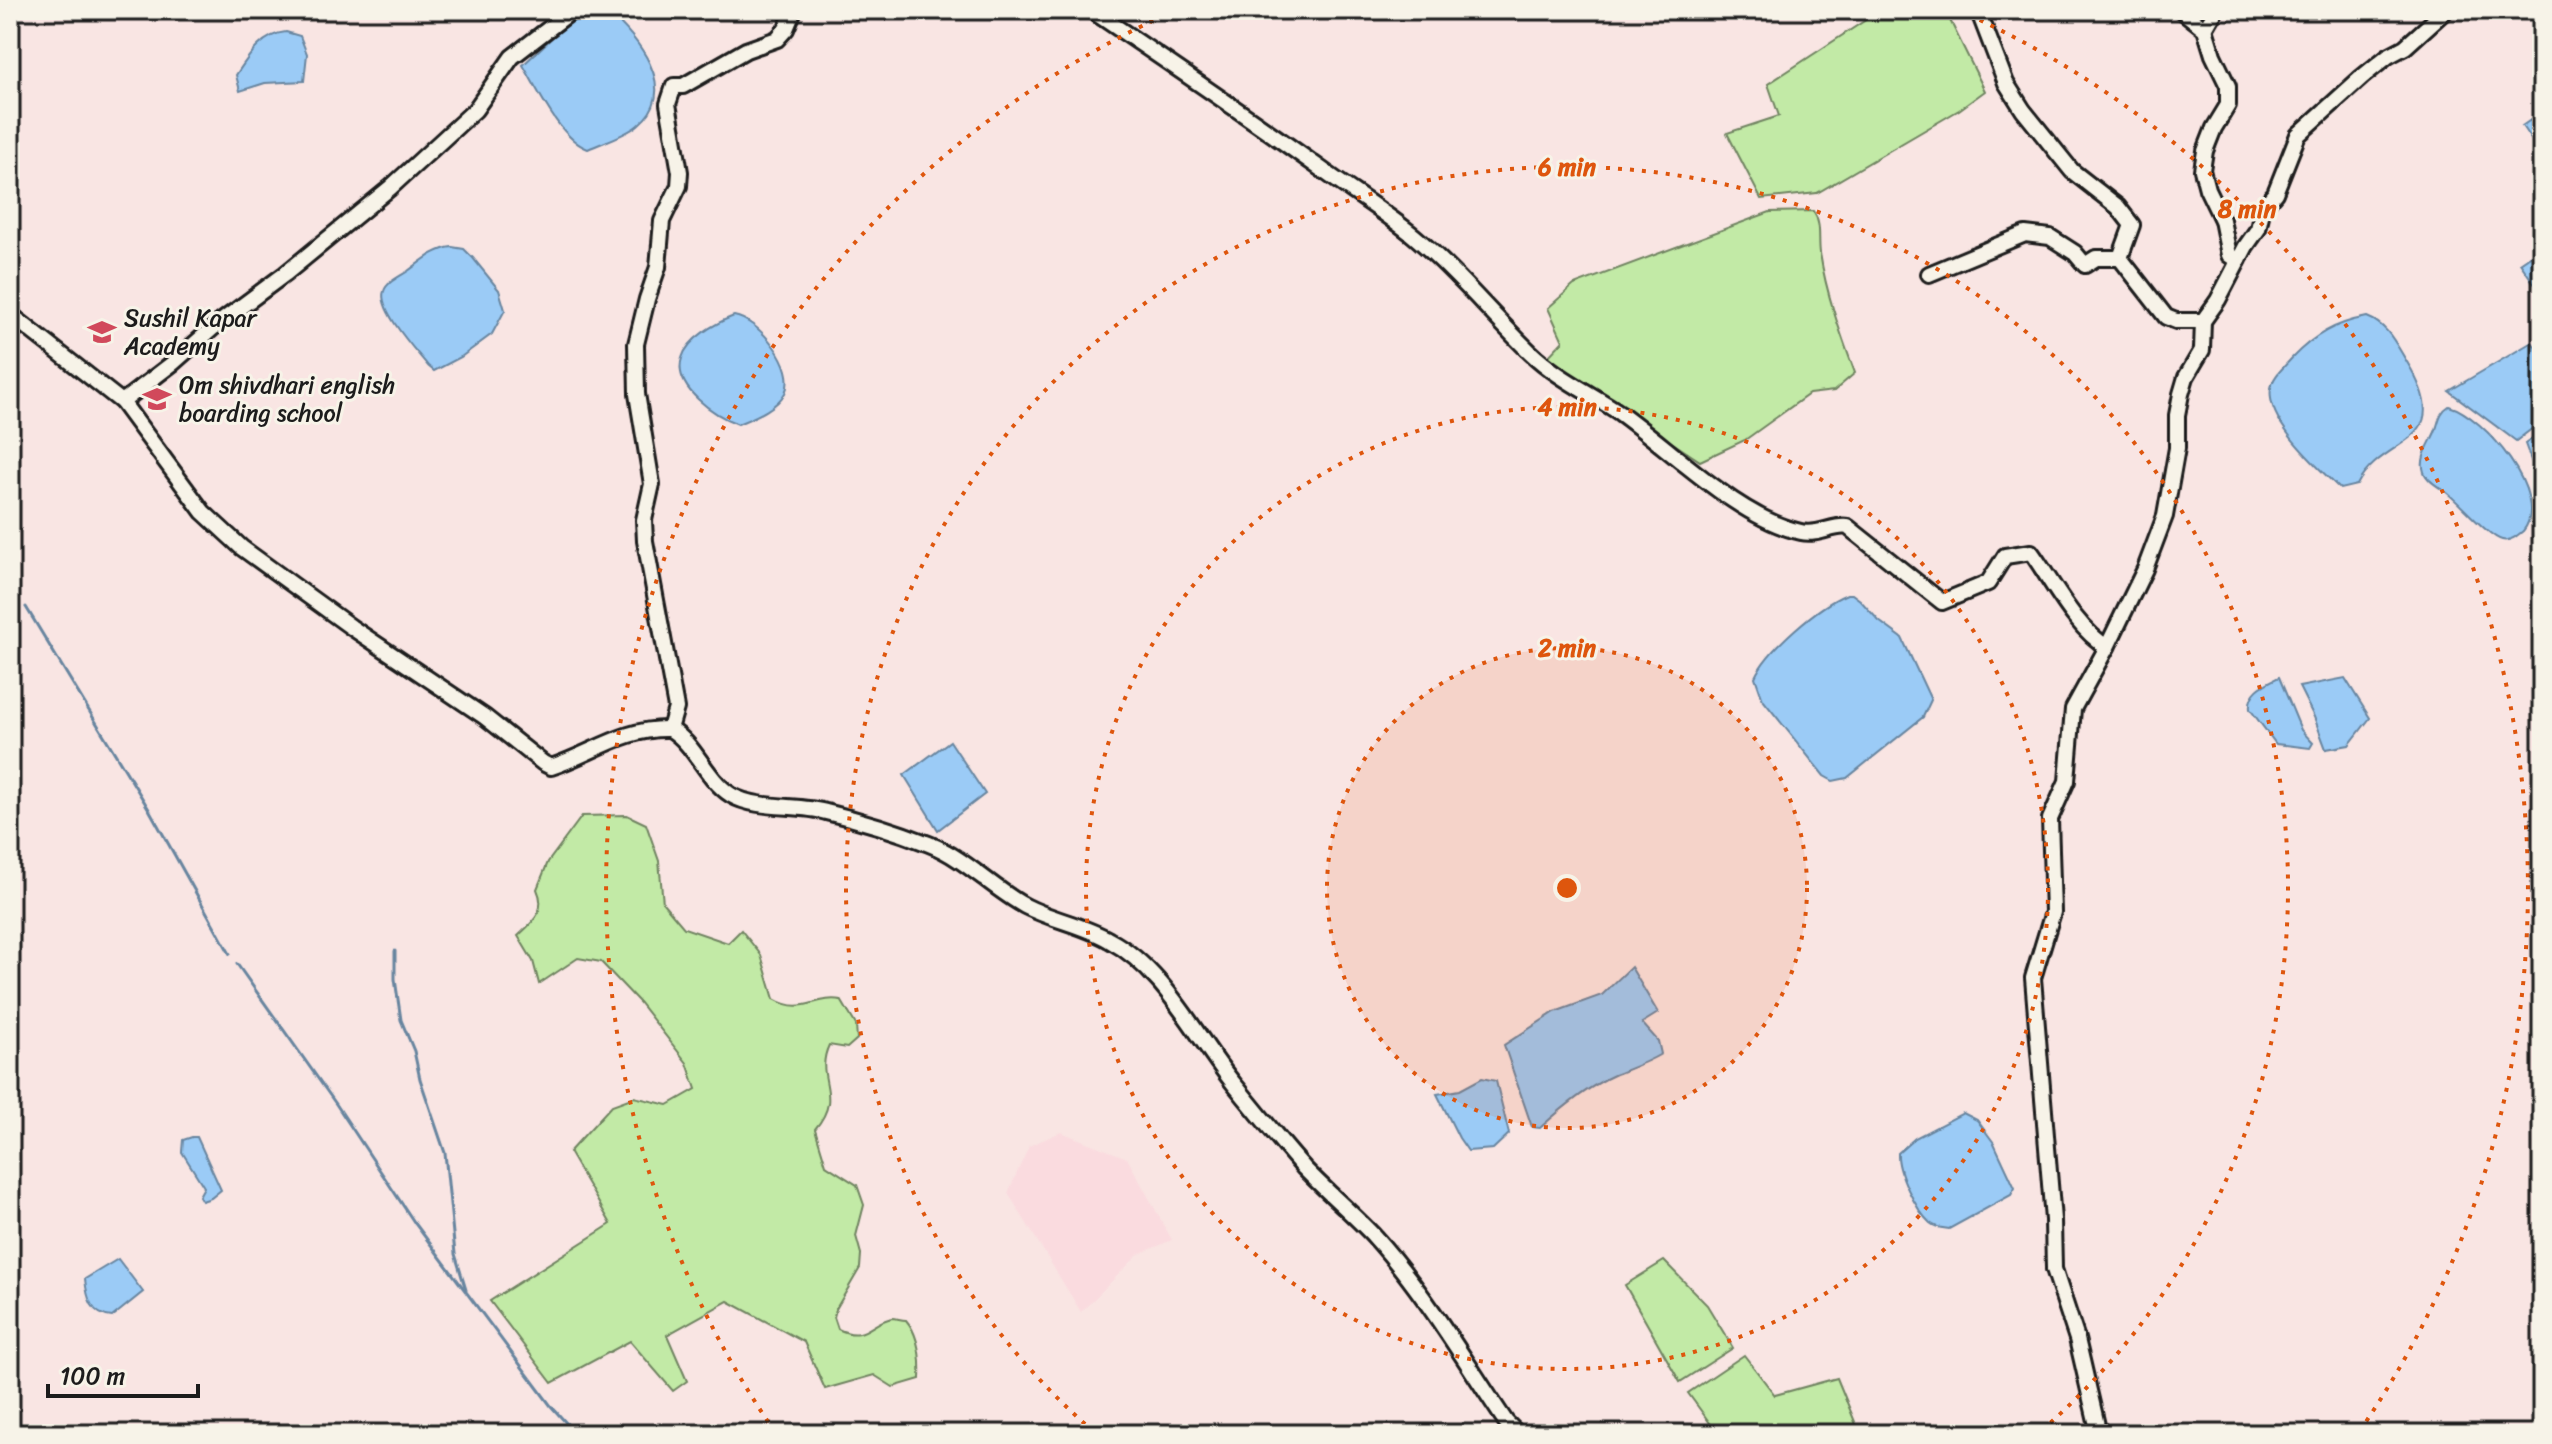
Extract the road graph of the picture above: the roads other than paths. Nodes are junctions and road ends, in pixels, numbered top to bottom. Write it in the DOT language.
graph roads {
  1 [pos="573,10"];
  2 [pos="794,10"];
  3 [pos="1091,10"];
  4 [pos="1978,10"];
  5 [pos="2181,10"];
  6 [pos="2216,10"];
  7 [pos="2446,10"];
  8 [pos="2205,29"];
  9 [pos="2120,258"];
  10 [pos="2238,261"];
  11 [pos="1929,274"];
  12 [pos="10,314"];
  13 [pos="2203,321"];
  14 [pos="122,402"];
  15 [pos="2107,647"];
  16 [pos="670,729"];
  17 [pos="1518,1434"];
  18 [pos="2099,1434"];
  1 -- 14 [label="street"];
  2 -- 16 [label="street"];
  3 -- 15 [label="street"];
  4 -- 9 [label="street"];
  5 -- 8 [label="street"];
  6 -- 8 [label="street"];
  7 -- 10 [label="street"];
  8 -- 10 [label="street"];
  9 -- 11 [label="street"];
  9 -- 13 [label="street"];
  10 -- 13 [label="street"];
  12 -- 14 [label="street"];
  13 -- 15 [label="street"];
  14 -- 16 [label="street"];
  15 -- 18 [label="street"];
  16 -- 17 [label="street"];
}
